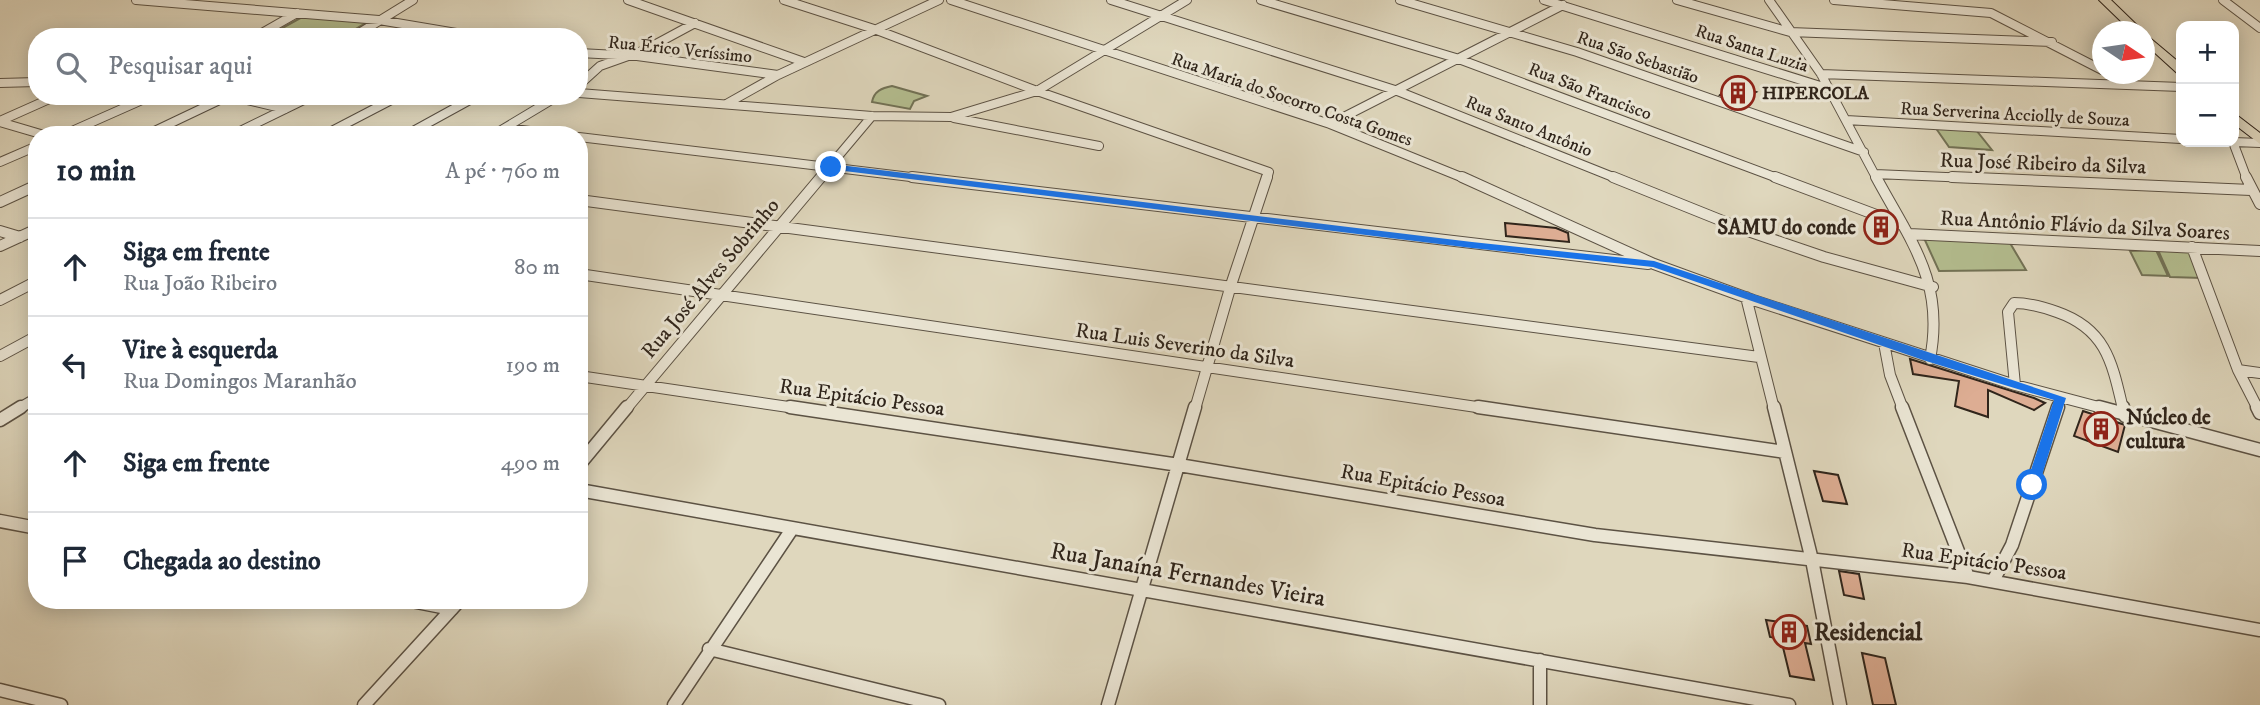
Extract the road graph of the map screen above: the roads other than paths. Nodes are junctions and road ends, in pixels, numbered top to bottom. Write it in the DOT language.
graph roads {
  1 [pos="136,0"];
  2 [pos="413,0"];
  3 [pos="628,0"];
  4 [pos="784,0"];
  5 [pos="939,0"];
  6 [pos="950,0"];
  7 [pos="1111,0"];
  8 [pos="1186,0"];
  9 [pos="1261,0"];
  10 [pos="1400,0"];
  11 [pos="1544,0"];
  12 [pos="1572,0"];
  13 [pos="1679,0"];
  14 [pos="1769,0"];
  15 [pos="1834,0"];
  16 [pos="2105,0"];
  17 [pos="2223,0"];
  18 [pos="1563,5"];
  19 [pos="297,13"];
  20 [pos="1161,16"];
  21 [pos="379,20"];
  22 [pos="2127,21"];
  23 [pos="695,23"];
  24 [pos="271,28"];
  25 [pos="367,28"];
  26 [pos="427,28"];
  27 [pos="2260,28"];
  28 [pos="874,29"];
  29 [pos="1510,31"];
  30 [pos="1790,32"];
  31 [pos="2053,42"];
  32 [pos="2155,46"];
  33 [pos="1105,51"];
  34 [pos="588,54"];
  35 [pos="629,56"];
  36 [pos="1456,58"];
  37 [pos="804,62"];
  38 [pos="2092,64"];
  39 [pos="2176,65"];
  40 [pos="1821,74"];
  41 [pos="778,75"];
  42 [pos="588,77"];
  43 [pos="28,82"];
  44 [pos="0,83"];
  45 [pos="2121,84"];
  46 [pos="2124,86"];
  47 [pos="2176,88"];
  48 [pos="1830,89"];
  49 [pos="1395,90"];
  50 [pos="1037,91"];
  51 [pos="588,94"];
  52 [pos="728,103"];
  53 [pos="36,105"];
  54 [pos="131,105"];
  55 [pos="210,105"];
  56 [pos="268,105"];
  57 [pos="293,105"];
  58 [pos="382,105"];
  59 [pos="461,105"];
  60 [pos="543,105"];
  61 [pos="285,109"];
  62 [pos="872,116"];
  63 [pos="951,117"];
  64 [pos="1846,120"];
  65 [pos="0,121"];
  66 [pos="2239,122"];
  67 [pos="1330,124"];
  68 [pos="83,126"];
  69 [pos="165,126"];
  70 [pos="250,126"];
  71 [pos="341,126"];
  72 [pos="422,126"];
  73 [pos="508,126"];
  74 [pos="28,130"];
  75 [pos="588,138"];
  76 [pos="2176,139"];
  77 [pos="2260,141"];
  78 [pos="2239,142"];
  79 [pos="1098,146"];
  80 [pos="2235,147"];
  81 [pos="28,150"];
  82 [pos="1864,152"];
  83 [pos="0,162"];
  84 [pos="831,167"];
  85 [pos="1875,174"];
  86 [pos="28,189"];
  87 [pos="2252,190"];
  88 [pos="588,201"];
  89 [pos="0,202"];
  90 [pos="2260,204"];
  91 [pos="1252,218"];
  92 [pos="1903,225"];
  93 [pos="779,226"];
  94 [pos="0,231"];
  95 [pos="28,233"];
  96 [pos="1909,234"];
  97 [pos="20,237"];
  98 [pos="0,246"];
  99 [pos="2192,247"];
  100 [pos="2260,251"];
  101 [pos="1654,264"];
  102 [pos="588,275"];
  103 [pos="1231,285"];
  104 [pos="28,286"];
  105 [pos="1933,287"];
  106 [pos="722,297"];
  107 [pos="1746,297"];
  108 [pos="0,300"];
  109 [pos="28,341"];
  110 [pos="1884,343"];
  111 [pos="0,356"];
  112 [pos="1759,357"];
  113 [pos="1930,359"];
  114 [pos="1208,368"];
  115 [pos="2238,370"];
  116 [pos="2260,373"];
  117 [pos="588,377"];
  118 [pos="2015,385"];
  119 [pos="647,387"];
  120 [pos="2060,398"];
  121 [pos="28,403"];
  122 [pos="2260,413"];
  123 [pos="2125,416"];
  124 [pos="0,420"];
  125 [pos="2260,450"];
  126 [pos="1785,452"];
  127 [pos="588,455"];
  128 [pos="1179,465"];
  129 [pos="588,492"];
  130 [pos="0,521"];
  131 [pos="28,526"];
  132 [pos="793,529"];
  133 [pos="1812,560"];
  134 [pos="1968,577"];
  135 [pos="1993,581"];
  136 [pos="1141,588"];
  137 [pos="452,609"];
  138 [pos="2260,630"];
  139 [pos="709,649"];
  140 [pos="1540,660"];
  141 [pos="0,690"];
  142 [pos="61,705"];
  143 [pos="364,705"];
  144 [pos="674,705"];
  145 [pos="939,705"];
  146 [pos="1108,705"];
  147 [pos="1540,705"];
  148 [pos="1789,705"];
  149 [pos="1840,705"];
  1 -- 19 [label="street"];
  2 -- 21 [label="street"];
  3 -- 23 [label="street"];
  4 -- 28 [label="street"];
  5 -- 28 [label="street"];
  6 -- 33 [label="street, Rua Maria do Socorro Costa Gomes"];
  7 -- 20 [label="street, Rua Santo Antônio"];
  8 -- 20 [label="street"];
  9 -- 36 [label="street, Rua São Francisco"];
  10 -- 29 [label="street, Rua São Sebastião"];
  11 -- 18 [label="street, Rua Santa Luzia"];
  12 -- 18 [label="street"];
  13 -- 30 [label="street"];
  14 -- 30 [label="street"];
  15 -- 31 [label="street"];
  16 -- 22 [label="main road"];
  17 -- 27 [label="street"];
  18 -- 29 [label="street"];
  18 -- 48 [label="street, Rua Santa Luzia"];
  19 -- 21 [label="street"];
  19 -- 24 [label="street"];
  20 -- 33 [label="street"];
  20 -- 49 [label="street, Rua Santo Antônio"];
  21 -- 25 [label="street"];
  21 -- 26 [label="street"];
  23 -- 35 [label="street"];
  23 -- 37 [label="street"];
  28 -- 37 [label="street"];
  28 -- 50 [label="street"];
  29 -- 36 [label="street"];
  29 -- 82 [label="street, Rua São Sebastião"];
  30 -- 31 [label="street"];
  30 -- 40 [label="street"];
  31 -- 38 [label="street"];
  32 -- 39 [label="main road"];
  33 -- 50 [label="street"];
  33 -- 67 [label="street, Rua Maria do Socorro Costa Gomes"];
  34 -- 35 [label="street, Rua Érico Veríssimo"];
  35 -- 41 [label="street, Rua Érico Veríssimo"];
  35 -- 42 [label="street"];
  36 -- 49 [label="street"];
  36 -- 92 [label="street, Rua São Francisco"];
  37 -- 41 [label="street"];
  40 -- 46 [label="street"];
  40 -- 48 [label="street"];
  41 -- 52 [label="street"];
  43 -- 44 [label="street"];
  45 -- 46 [label="street"];
  46 -- 47 [label="street"];
  48 -- 64 [label="street"];
  49 -- 67 [label="street"];
  49 -- 105 [label="street, Rua Santo Antônio"];
  50 -- 63 [label="street"];
  50 -- 91 [label="street"];
  51 -- 52 [label="street"];
  52 -- 62 [label="street"];
  53 -- 65 [label="street"];
  54 -- 68 [label="street"];
  55 -- 69 [label="street"];
  56 -- 61 [label="street"];
  57 -- 61 [label="street"];
  58 -- 71 [label="street"];
  59 -- 72 [label="street"];
  60 -- 73 [label="street"];
  61 -- 70 [label="street"];
  62 -- 63 [label="street"];
  62 -- 84 [label="street, Rua José Alves Sobrinho"];
  63 -- 79 [label="street"];
  64 -- 76 [label="street, Rua Serverina Acciolly de Souza"];
  64 -- 82 [label="street"];
  65 -- 74 [label="street"];
  66 -- 77 [label="main road"];
  67 -- 101 [label="street, Rua Maria do Socorro Costa Gomes"];
  75 -- 84 [label="street"];
  77 -- 78 [label="street"];
  80 -- 87 [label="street"];
  81 -- 83 [label="street"];
  82 -- 85 [label="street"];
  84 -- 91 [label="street"];
  84 -- 93 [label="street, Rua José Alves Sobrinho"];
  85 -- 87 [label="street, Rua José Ribeiro da Silva"];
  85 -- 92 [label="street"];
  86 -- 89 [label="street"];
  87 -- 90 [label="street"];
  88 -- 93 [label="street"];
  91 -- 101 [label="street"];
  91 -- 103 [label="street"];
  92 -- 96 [label="street"];
  93 -- 103 [label="street"];
  93 -- 106 [label="street, Rua José Alves Sobrinho"];
  94 -- 97 [label="street"];
  95 -- 97 [label="street"];
  96 -- 99 [label="street, Rua Antônio Flávio da Silva Soares"];
  96 -- 105 [label="street"];
  97 -- 98 [label="street"];
  99 -- 100 [label="street, Rua Antônio Flávio da Silva Soares"];
  99 -- 115 [label="street"];
  101 -- 107 [label="street"];
  102 -- 106 [label="street, Rua Luis Severino da Silva"];
  103 -- 112 [label="street"];
  103 -- 114 [label="street"];
  104 -- 108 [label="street"];
  105 -- 113 [label="street"];
  106 -- 114 [label="street, Rua Luis Severino da Silva"];
  106 -- 119 [label="street, Rua José Alves Sobrinho"];
  107 -- 110 [label="street"];
  107 -- 112 [label="street"];
  109 -- 111 [label="street"];
  110 -- 113 [label="street"];
  110 -- 134 [label="street"];
  112 -- 126 [label="street"];
  113 -- 118 [label="street"];
  114 -- 126 [label="street, Rua Luis Severino da Silva"];
  114 -- 128 [label="street"];
  115 -- 116 [label="street"];
  115 -- 122 [label="street"];
  117 -- 119 [label="street, Rua Epitácio Pessoa"];
  118 -- 120 [label="street"];
  118 -- 123 [label="street"];
  119 -- 127 [label="street, Rua José Alves Sobrinho"];
  119 -- 128 [label="street, Rua Epitácio Pessoa"];
  120 -- 123 [label="street"];
  120 -- 135 [label="street"];
  121 -- 124 [label="street"];
  123 -- 125 [label="street"];
  126 -- 133 [label="street"];
  128 -- 133 [label="street, Rua Epitácio Pessoa"];
  128 -- 136 [label="street"];
  129 -- 132 [label="street, Rua Janaína Fernandes Vieira"];
  130 -- 131 [label="street"];
  132 -- 136 [label="street, Rua Janaína Fernandes Vieira"];
  132 -- 139 [label="street"];
  133 -- 134 [label="street, Rua Epitácio Pessoa"];
  133 -- 149 [label="street"];
  134 -- 135 [label="street, Rua Epitácio Pessoa"];
  135 -- 138 [label="street, Rua Epitácio Pessoa"];
  136 -- 140 [label="street, Rua Janaína Fernandes Vieira"];
  136 -- 146 [label="street"];
  137 -- 143 [label="street"];
  139 -- 144 [label="street"];
  139 -- 145 [label="street"];
  140 -- 147 [label="street"];
  140 -- 148 [label="street, Rua Janaína Fernandes Vieira"];
  141 -- 142 [label="street"];
}
